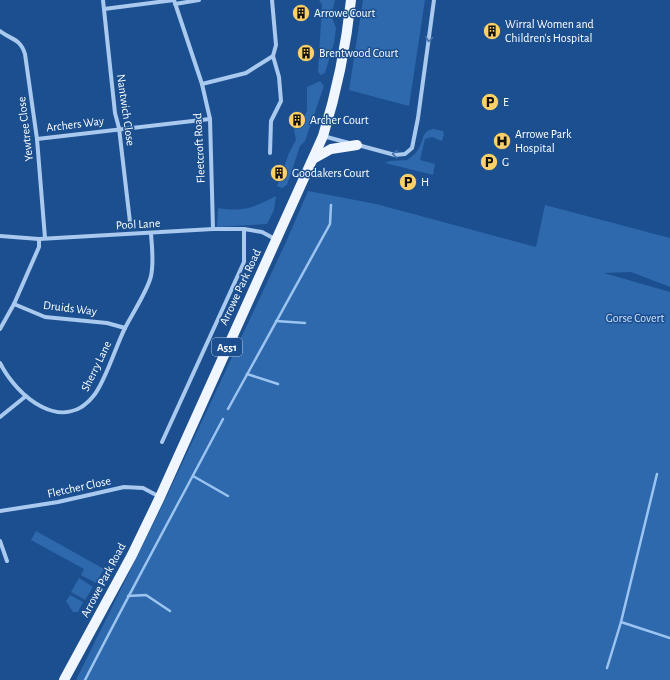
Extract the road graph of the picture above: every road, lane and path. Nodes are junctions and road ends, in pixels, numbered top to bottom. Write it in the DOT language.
graph roads {
  1 [pos="103,0"];
  2 [pos="199,0"];
  3 [pos="272,0"];
  4 [pos="351,0"];
  5 [pos="434,0"];
  6 [pos="174,1"];
  7 [pos="104,8"];
  8 [pos="0,31"];
  9 [pos="273,56"];
  10 [pos="202,84"];
  11 [pos="210,118"];
  12 [pos="119,128"];
  13 [pos="323,136"];
  14 [pos="37,139"];
  15 [pos="357,145"];
  16 [pos="270,154"];
  17 [pos="313,159"];
  18 [pos="130,222"];
  19 [pos="213,229"];
  20 [pos="244,229"];
  21 [pos="151,234"];
  22 [pos="0,236"];
  23 [pos="45,238"];
  24 [pos="39,239"];
  25 [pos="276,239"];
  26 [pos="14,304"];
  27 [pos="125,328"];
  28 [pos="0,329"];
  29 [pos="0,363"];
  30 [pos="26,396"];
  31 [pos="0,417"];
  32 [pos="162,442"];
  33 [pos="160,497"];
  34 [pos="0,512"];
  35 [pos="0,541"];
  36 [pos="7,561"];
  37 [pos="64,680"];
  1 -- 7 [label="street, Nantwich Close"];
  2 -- 6 [label="street"];
  3 -- 9 [label="street"];
  4 -- 13 [label="main road, Arrowe Park Road / A551"];
  5 -- 15 [label="street, one-way"];
  6 -- 7 [label="street"];
  6 -- 10 [label="street, Fleetcroft Road"];
  7 -- 12 [label="street, Nantwich Close"];
  8 -- 14 [label="street, Yewtree Close"];
  9 -- 10 [label="street"];
  9 -- 16 [label="street"];
  10 -- 11 [label="street, Fleetcroft Road"];
  11 -- 12 [label="street, Archers Way"];
  11 -- 19 [label="street, Fleetcroft Road"];
  12 -- 14 [label="street, Archers Way"];
  12 -- 18 [label="street, Nantwich Close"];
  13 -- 15 [label="street"];
  13 -- 17 [label="main road, Arrowe Park Road / A551"];
  14 -- 23 [label="street, Yewtree Close"];
  15 -- 17 [label="main road"];
  17 -- 25 [label="main road, Arrowe Park Road / A551"];
  19 -- 20 [label="street, Pool Lane"];
  19 -- 21 [label="street, Pool Lane"];
  20 -- 25 [label="street, Pool Lane"];
  20 -- 32 [label="street, Arrowe Park Road"];
  21 -- 23 [label="street, Pool Lane"];
  21 -- 27 [label="street, Sherry Lane"];
  22 -- 24 [label="street, Pool Lane"];
  23 -- 24 [label="street, Pool Lane"];
  24 -- 26 [label="street"];
  25 -- 33 [label="main road, Arrowe Park Road / A551"];
  26 -- 27 [label="street, Druids Way"];
  26 -- 28 [label="street"];
  27 -- 30 [label="street, Sherry Lane"];
  29 -- 30 [label="street, Sherry Lane"];
  30 -- 31 [label="street"];
  33 -- 34 [label="street, Fletcher Close"];
  33 -- 37 [label="main road, Arrowe Park Road / A551"];
  35 -- 36 [label="street"];
}
